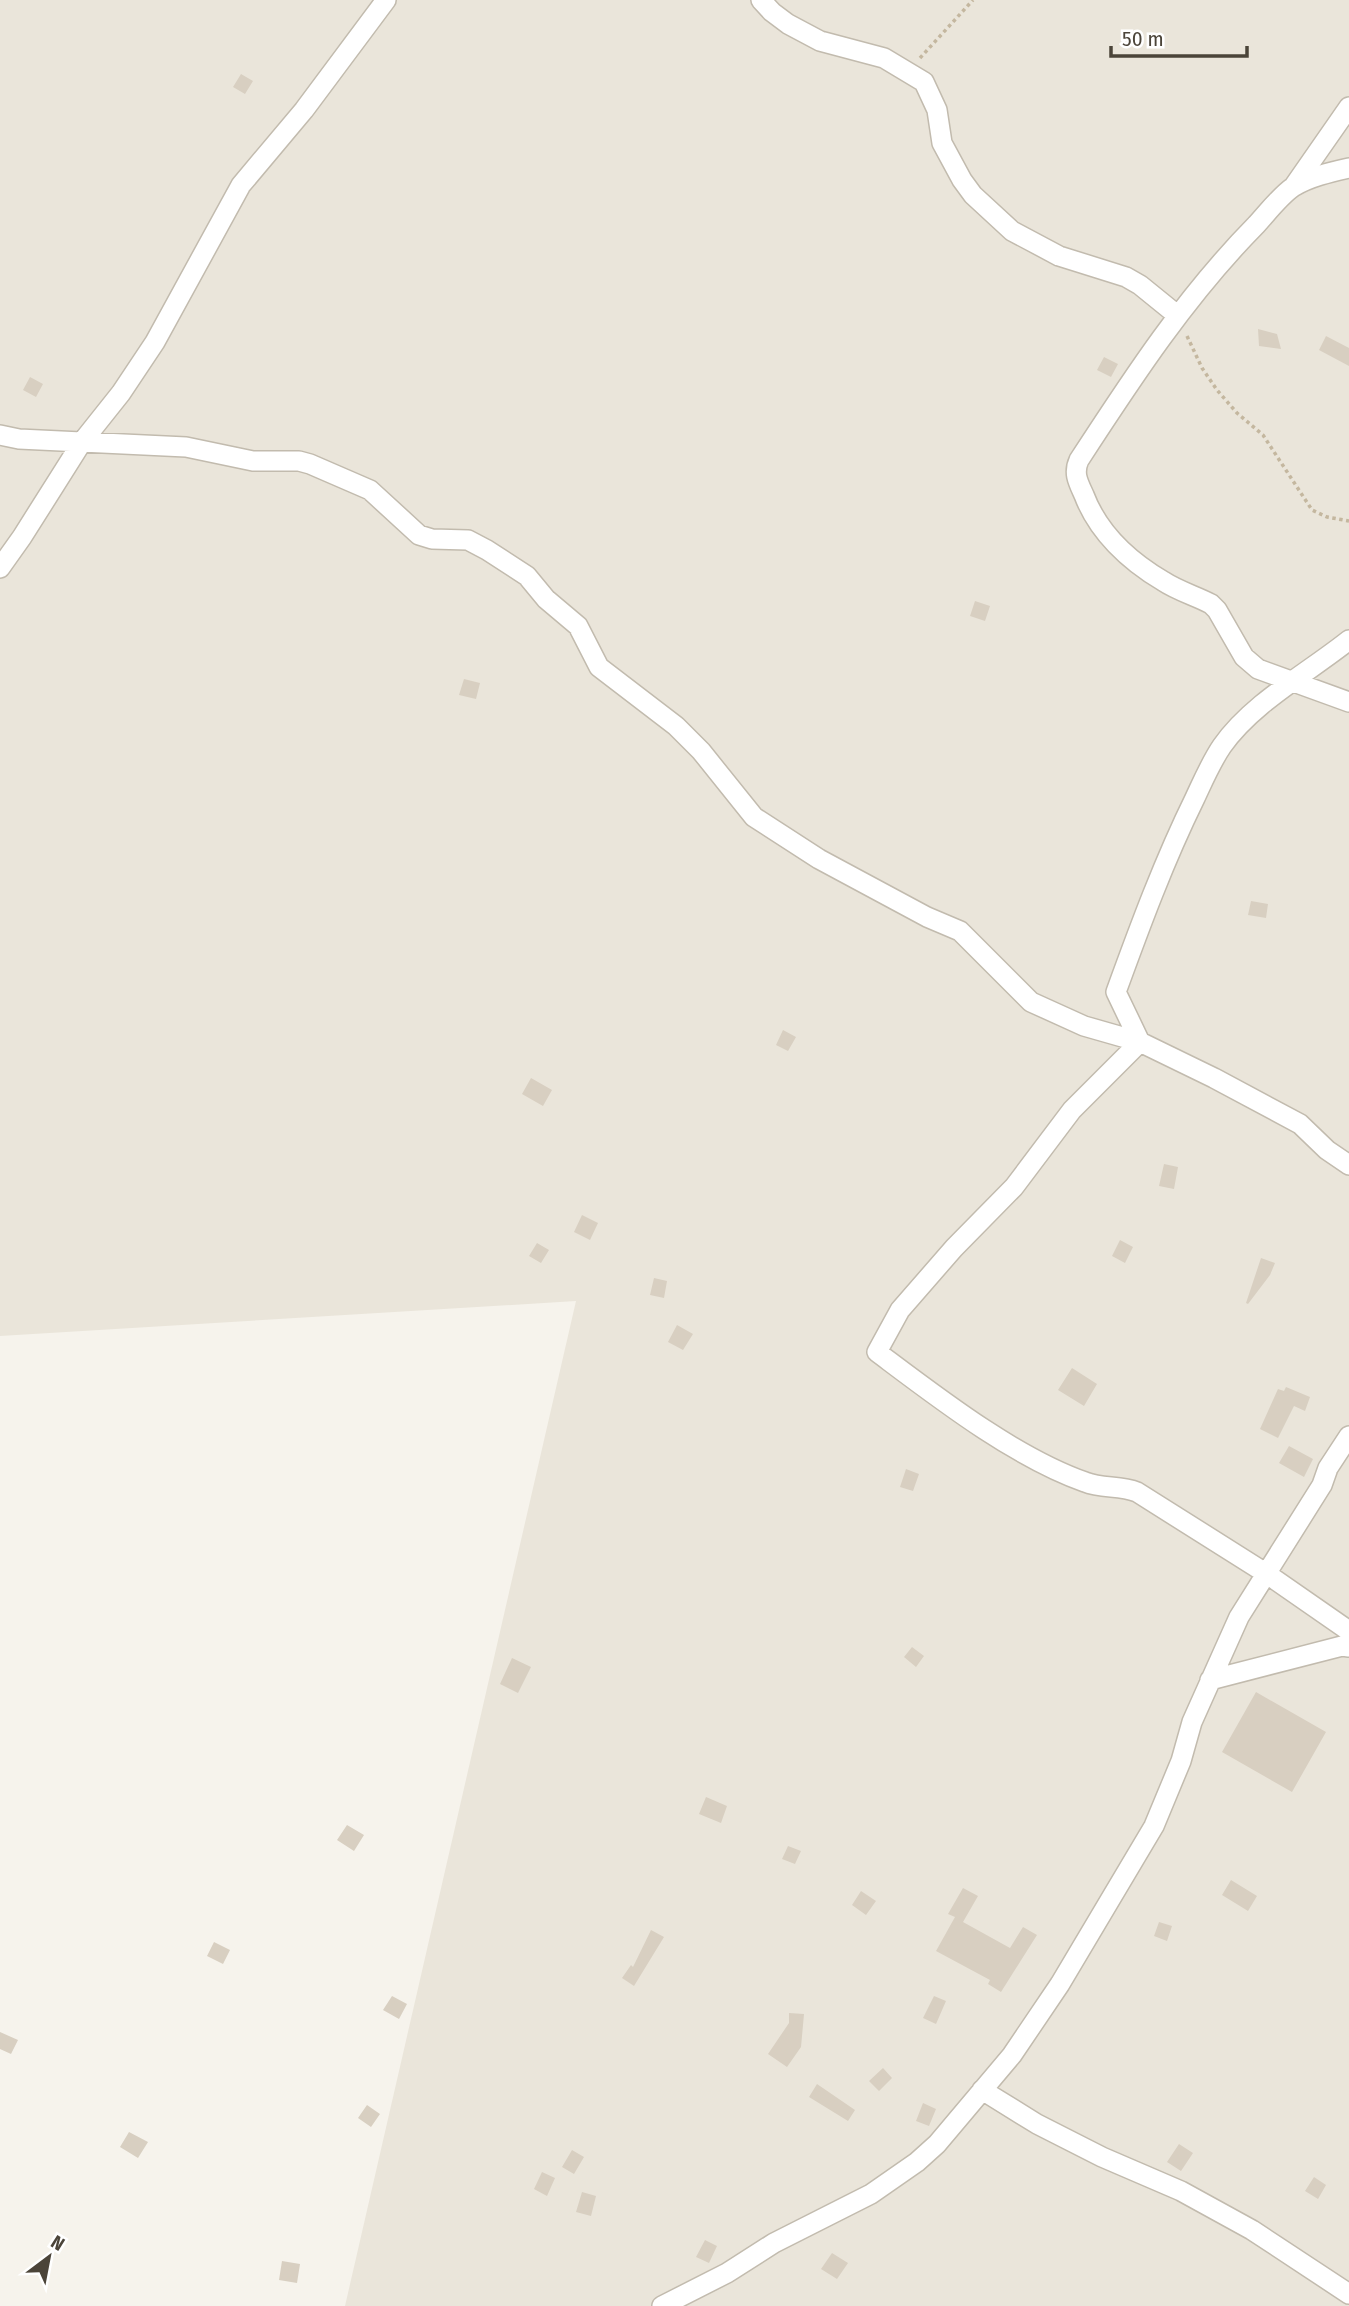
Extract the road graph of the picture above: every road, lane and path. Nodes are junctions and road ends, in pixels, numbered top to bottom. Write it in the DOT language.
graph roads {
  1 [pos="386,0"];
  2 [pos="761,0"];
  3 [pos="973,0"];
  4 [pos="907,70"];
  5 [pos="1349,107"];
  6 [pos="1349,168"];
  7 [pos="1293,187"];
  8 [pos="1177,315"];
  9 [pos="0,435"];
  10 [pos="82,442"];
  11 [pos="1349,521"];
  12 [pos="0,568"];
  13 [pos="1349,640"];
  14 [pos="1290,682"];
  15 [pos="1349,702"];
  16 [pos="1140,1042"];
  17 [pos="1349,1164"];
  18 [pos="1349,1436"];
  19 [pos="1267,1574"];
  20 [pos="1349,1631"];
  21 [pos="1349,1647"];
  22 [pos="1210,1681"];
  23 [pos="982,2090"];
  24 [pos="1349,2294"];
  25 [pos="662,2306"];
  1 -- 10 [label="street"];
  2 -- 4 [label="street"];
  3 -- 4 [label="path"];
  4 -- 8 [label="street"];
  5 -- 7 [label="street"];
  6 -- 7 [label="street"];
  7 -- 8 [label="street"];
  8 -- 11 [label="path"];
  8 -- 14 [label="street"];
  9 -- 10 [label="street"];
  10 -- 12 [label="street"];
  10 -- 16 [label="street"];
  13 -- 14 [label="street"];
  14 -- 15 [label="street"];
  14 -- 16 [label="street"];
  16 -- 17 [label="street"];
  16 -- 19 [label="street"];
  18 -- 19 [label="street"];
  19 -- 20 [label="street"];
  19 -- 22 [label="street"];
  21 -- 22 [label="street"];
  22 -- 23 [label="street"];
  23 -- 24 [label="street"];
  23 -- 25 [label="street"];
}
